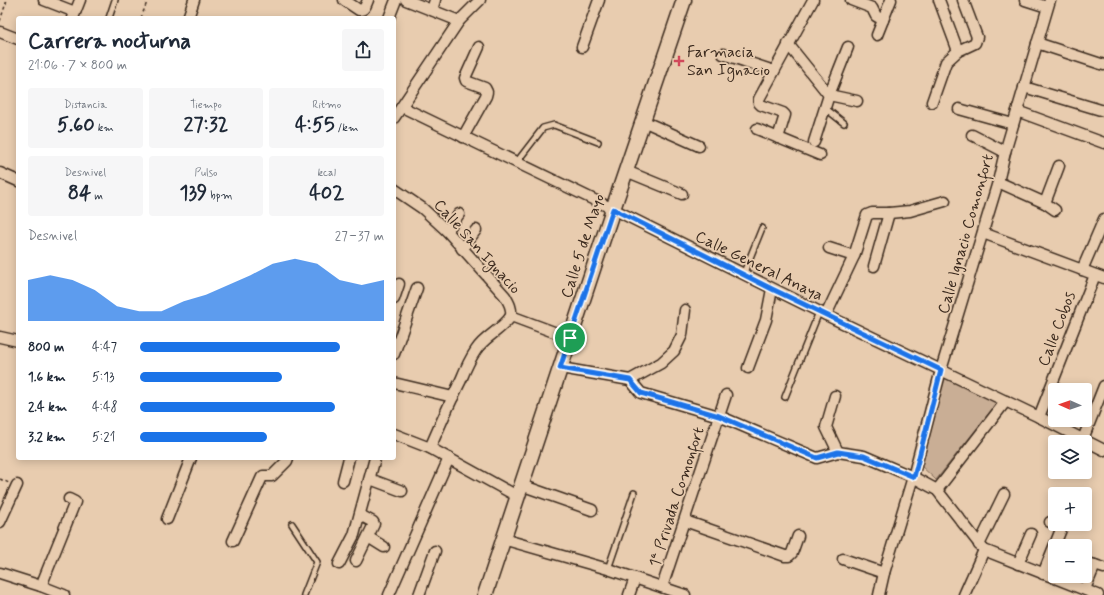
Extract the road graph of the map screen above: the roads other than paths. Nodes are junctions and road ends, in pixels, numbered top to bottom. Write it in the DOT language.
graph roads {
  1 [pos="44,0"];
  2 [pos="80,0"];
  3 [pos="115,0"];
  4 [pos="194,0"];
  5 [pos="344,0"];
  6 [pos="368,0"];
  7 [pos="396,0"];
  8 [pos="406,0"];
  9 [pos="480,0"];
  10 [pos="599,0"];
  11 [pos="684,0"];
  12 [pos="813,0"];
  13 [pos="851,0"];
  14 [pos="891,0"];
  15 [pos="939,0"];
  16 [pos="963,0"];
  17 [pos="1025,0"];
  18 [pos="1048,4"];
  19 [pos="434,5"];
  20 [pos="74,15"];
  21 [pos="110,16"];
  22 [pos="189,16"];
  23 [pos="390,16"];
  24 [pos="883,20"];
  25 [pos="459,21"];
  26 [pos="0,32"];
  27 [pos="877,35"];
  28 [pos="16,38"];
  29 [pos="1037,43"];
  30 [pos="788,44"];
  31 [pos="582,47"];
  32 [pos="848,47"];
  33 [pos="479,48"];
  34 [pos="958,51"];
  35 [pos="723,54"];
  36 [pos="1104,65"];
  37 [pos="774,71"];
  38 [pos="1024,87"];
  39 [pos="829,95"];
  40 [pos="857,101"];
  41 [pos="932,102"];
  42 [pos="402,107"];
  43 [pos="825,108"];
  44 [pos="959,109"];
  45 [pos="1017,111"];
  46 [pos="1104,111"];
  47 [pos="396,115"];
  48 [pos="643,121"];
  49 [pos="844,123"];
  50 [pos="1013,124"];
  51 [pos="757,129"];
  52 [pos="972,135"];
  53 [pos="463,137"];
  54 [pos="778,138"];
  55 [pos="598,142"];
  56 [pos="814,142"];
  57 [pos="1104,143"];
  58 [pos="699,146"];
  59 [pos="1006,152"];
  60 [pos="820,156"];
  61 [pos="516,163"];
  62 [pos="1059,166"];
  63 [pos="626,171"];
  64 [pos="0,173"];
  65 [pos="16,180"];
  66 [pos="998,182"];
  67 [pos="396,192"];
  68 [pos="682,194"];
  69 [pos="945,201"];
  70 [pos="1045,203"];
  71 [pos="613,209"];
  72 [pos="1055,210"];
  73 [pos="888,213"];
  74 [pos="459,214"];
  75 [pos="1104,219"];
  76 [pos="762,228"];
  77 [pos="476,230"];
  78 [pos="447,232"];
  79 [pos="982,233"];
  80 [pos="830,248"];
  81 [pos="462,249"];
  82 [pos="854,256"];
  83 [pos="874,266"];
  84 [pos="1082,270"];
  85 [pos="743,275"];
  86 [pos="1099,276"];
  87 [pos="399,284"];
  88 [pos="417,288"];
  89 [pos="772,289"];
  90 [pos="396,293"];
  91 [pos="685,310"];
  92 [pos="823,314"];
  93 [pos="511,316"];
  94 [pos="0,337"];
  95 [pos="570,338"];
  96 [pos="16,341"];
  97 [pos="396,348"];
  98 [pos="560,368"];
  99 [pos="748,368"];
  100 [pos="941,370"];
  101 [pos="630,380"];
  102 [pos="396,383"];
  103 [pos="1104,386"];
  104 [pos="726,395"];
  105 [pos="835,396"];
  106 [pos="453,397"];
  107 [pos="785,397"];
  108 [pos="1006,401"];
  109 [pos="719,416"];
  110 [pos="1040,417"];
  111 [pos="396,435"];
  112 [pos="1075,435"];
  113 [pos="1085,435"];
  114 [pos="1092,444"];
  115 [pos="430,448"];
  116 [pos="1104,450"];
  117 [pos="838,452"];
  118 [pos="449,458"];
  119 [pos="190,460"];
  120 [pos="287,460"];
  121 [pos="349,460"];
  122 [pos="375,460"];
  123 [pos="914,477"];
  124 [pos="370,479"];
  125 [pos="343,481"];
  126 [pos="17,485"];
  127 [pos="937,490"];
  128 [pos="402,491"];
  129 [pos="519,491"];
  130 [pos="634,493"];
  131 [pos="1004,494"];
  132 [pos="69,499"];
  133 [pos="592,510"];
  134 [pos="360,515"];
  135 [pos="167,519"];
  136 [pos="685,521"];
  137 [pos="0,522"];
  138 [pos="292,524"];
  139 [pos="1060,531"];
  140 [pos="1031,534"];
  141 [pos="798,536"];
  142 [pos="368,537"];
  143 [pos="503,539"];
  144 [pos="233,541"];
  145 [pos="384,547"];
  146 [pos="982,548"];
  147 [pos="435,551"];
  148 [pos="843,559"];
  149 [pos="356,561"];
  150 [pos="339,564"];
  151 [pos="1018,564"];
  152 [pos="1100,566"];
  153 [pos="608,569"];
  154 [pos="0,573"];
  155 [pos="884,573"];
  156 [pos="1043,574"];
  157 [pos="635,578"];
  158 [pos="41,586"];
  159 [pos="662,587"];
  160 [pos="1086,589"];
  161 [pos="62,594"];
  162 [pos="304,595"];
  163 [pos="388,595"];
  164 [pos="419,595"];
  165 [pos="485,595"];
  166 [pos="629,595"];
  167 [pos="685,595"];
  168 [pos="880,595"];
  169 [pos="964,595"];
  170 [pos="1098,595"];
  1 -- 20 [label="street"];
  2 -- 20 [label="street"];
  3 -- 21 [label="lane"];
  4 -- 22 [label="street"];
  5 -- 6 [label="street"];
  7 -- 23 [label="street"];
  8 -- 19 [label="street"];
  9 -- 25 [label="street"];
  10 -- 31 [label="street"];
  11 -- 48 [label="street, Calle 5 de Mayo"];
  12 -- 30 [label="street"];
  13 -- 24 [label="street"];
  14 -- 24 [label="street"];
  15 -- 34 [label="street"];
  16 -- 34 [label="street"];
  17 -- 18 [label="street"];
  18 -- 29 [label="street, Calle Ignacio Comonfort"];
  19 -- 25 [label="street"];
  24 -- 27 [label="street"];
  25 -- 42 [label="street"];
  26 -- 28 [label="street"];
  29 -- 36 [label="street"];
  29 -- 38 [label="street, Calle Ignacio Comonfort"];
  30 -- 37 [label="street"];
  30 -- 39 [label="street"];
  32 -- 39 [label="street"];
  33 -- 53 [label="street"];
  34 -- 41 [label="street"];
  35 -- 37 [label="street"];
  37 -- 54 [label="street"];
  38 -- 45 [label="street, Calle Ignacio Comonfort"];
  38 -- 46 [label="street"];
  39 -- 40 [label="street"];
  39 -- 43 [label="street"];
  42 -- 47 [label="street"];
  42 -- 53 [label="street, Calle General Anaya"];
  43 -- 49 [label="lane"];
  43 -- 56 [label="street"];
  44 -- 50 [label="street"];
  45 -- 50 [label="street, Calle Ignacio Comonfort"];
  45 -- 57 [label="street"];
  48 -- 58 [label="street"];
  48 -- 63 [label="street, Calle 5 de Mayo"];
  50 -- 59 [label="street, Calle Ignacio Comonfort"];
  51 -- 54 [label="street"];
  52 -- 59 [label="street"];
  53 -- 61 [label="street, Calle General Anaya"];
  54 -- 60 [label="street"];
  55 -- 61 [label="lane"];
  59 -- 66 [label="street, Calle Ignacio Comonfort"];
  61 -- 71 [label="street, Calle General Anaya"];
  62 -- 70 [label="street"];
  63 -- 68 [label="street"];
  63 -- 71 [label="street, Calle 5 de Mayo"];
  64 -- 65 [label="street"];
  66 -- 70 [label="street"];
  66 -- 79 [label="street, Calle Ignacio Comonfort"];
  67 -- 78 [label="street, Calle San Ignacio"];
  69 -- 73 [label="street"];
  70 -- 72 [label="street"];
  71 -- 85 [label="street, Calle General Anaya"];
  71 -- 95 [label="street, Calle 5 de Mayo"];
  73 -- 82 [label="street"];
  73 -- 83 [label="street"];
  74 -- 78 [label="street"];
  75 -- 84 [label="street"];
  76 -- 85 [label="lane"];
  77 -- 81 [label="street"];
  78 -- 81 [label="street, Calle San Ignacio"];
  79 -- 84 [label="street"];
  79 -- 100 [label="street, Calle Ignacio Comonfort"];
  80 -- 82 [label="street"];
  81 -- 93 [label="street, Calle San Ignacio"];
  82 -- 92 [label="street"];
  84 -- 86 [label="street"];
  85 -- 89 [label="street, Calle General Anaya"];
  86 -- 110 [label="street, Calle Cobos"];
  87 -- 90 [label="street"];
  88 -- 97 [label="street"];
  89 -- 92 [label="street, Calle General Anaya"];
  89 -- 99 [label="street"];
  91 -- 101 [label="street"];
  92 -- 100 [label="street, Calle General Anaya"];
  92 -- 107 [label="lane"];
  93 -- 95 [label="street"];
  93 -- 106 [label="street"];
  94 -- 96 [label="street"];
  95 -- 98 [label="street, Calle 5 de Mayo"];
  98 -- 101 [label="street"];
  98 -- 129 [label="street, Calle 5 de Mayo"];
  100 -- 108 [label="street, Calle General Anaya"];
  100 -- 123 [label="street, Calle Ignacio Comonfort"];
  101 -- 109 [label="street"];
  102 -- 106 [label="street"];
  103 -- 113 [label="street"];
  104 -- 109 [label="street, 1ª Privada Comonfort"];
  105 -- 117 [label="street"];
  106 -- 115 [label="street"];
  108 -- 110 [label="street, Calle General Anaya"];
  108 -- 127 [label="street"];
  109 -- 117 [label="street"];
  109 -- 136 [label="street, 1ª Privada Comonfort"];
  110 -- 112 [label="street, Calle General Anaya"];
  111 -- 115 [label="street"];
  114 -- 116 [label="street, Calle General Anaya"];
  115 -- 118 [label="street"];
  117 -- 123 [label="street"];
  118 -- 129 [label="street"];
  118 -- 163 [label="street"];
  119 -- 135 [label="street"];
  120 -- 144 [label="street"];
  121 -- 125 [label="street"];
  122 -- 124 [label="street"];
  123 -- 127 [label="street"];
  123 -- 155 [label="street, Calle Ignacio Comonfort"];
  124 -- 128 [label="street"];
  124 -- 134 [label="street"];
  126 -- 137 [label="street"];
  127 -- 146 [label="street"];
  129 -- 133 [label="street"];
  129 -- 143 [label="street, Calle 5 de Mayo"];
  130 -- 153 [label="lane"];
  131 -- 146 [label="street"];
  132 -- 158 [label="street"];
  134 -- 142 [label="street"];
  134 -- 150 [label="street"];
  136 -- 141 [label="street"];
  136 -- 159 [label="street, 1ª Privada Comonfort"];
  138 -- 162 [label="lane"];
  139 -- 156 [label="street"];
  140 -- 151 [label="street"];
  142 -- 145 [label="street"];
  142 -- 149 [label="street"];
  143 -- 153 [label="street, 1ª Privada Comonfort"];
  143 -- 165 [label="street, Calle 5 de Mayo"];
  146 -- 151 [label="street"];
  146 -- 169 [label="street"];
  147 -- 164 [label="street"];
  148 -- 155 [label="street"];
  151 -- 156 [label="street"];
  152 -- 160 [label="street"];
  153 -- 157 [label="street, 1ª Privada Comonfort"];
  154 -- 158 [label="street"];
  155 -- 168 [label="street, Calle Ignacio Comonfort"];
  156 -- 160 [label="street"];
  157 -- 159 [label="street, 1ª Privada Comonfort"];
  157 -- 166 [label="street"];
  158 -- 161 [label="street"];
  159 -- 167 [label="street"];
  160 -- 170 [label="street"];
}
